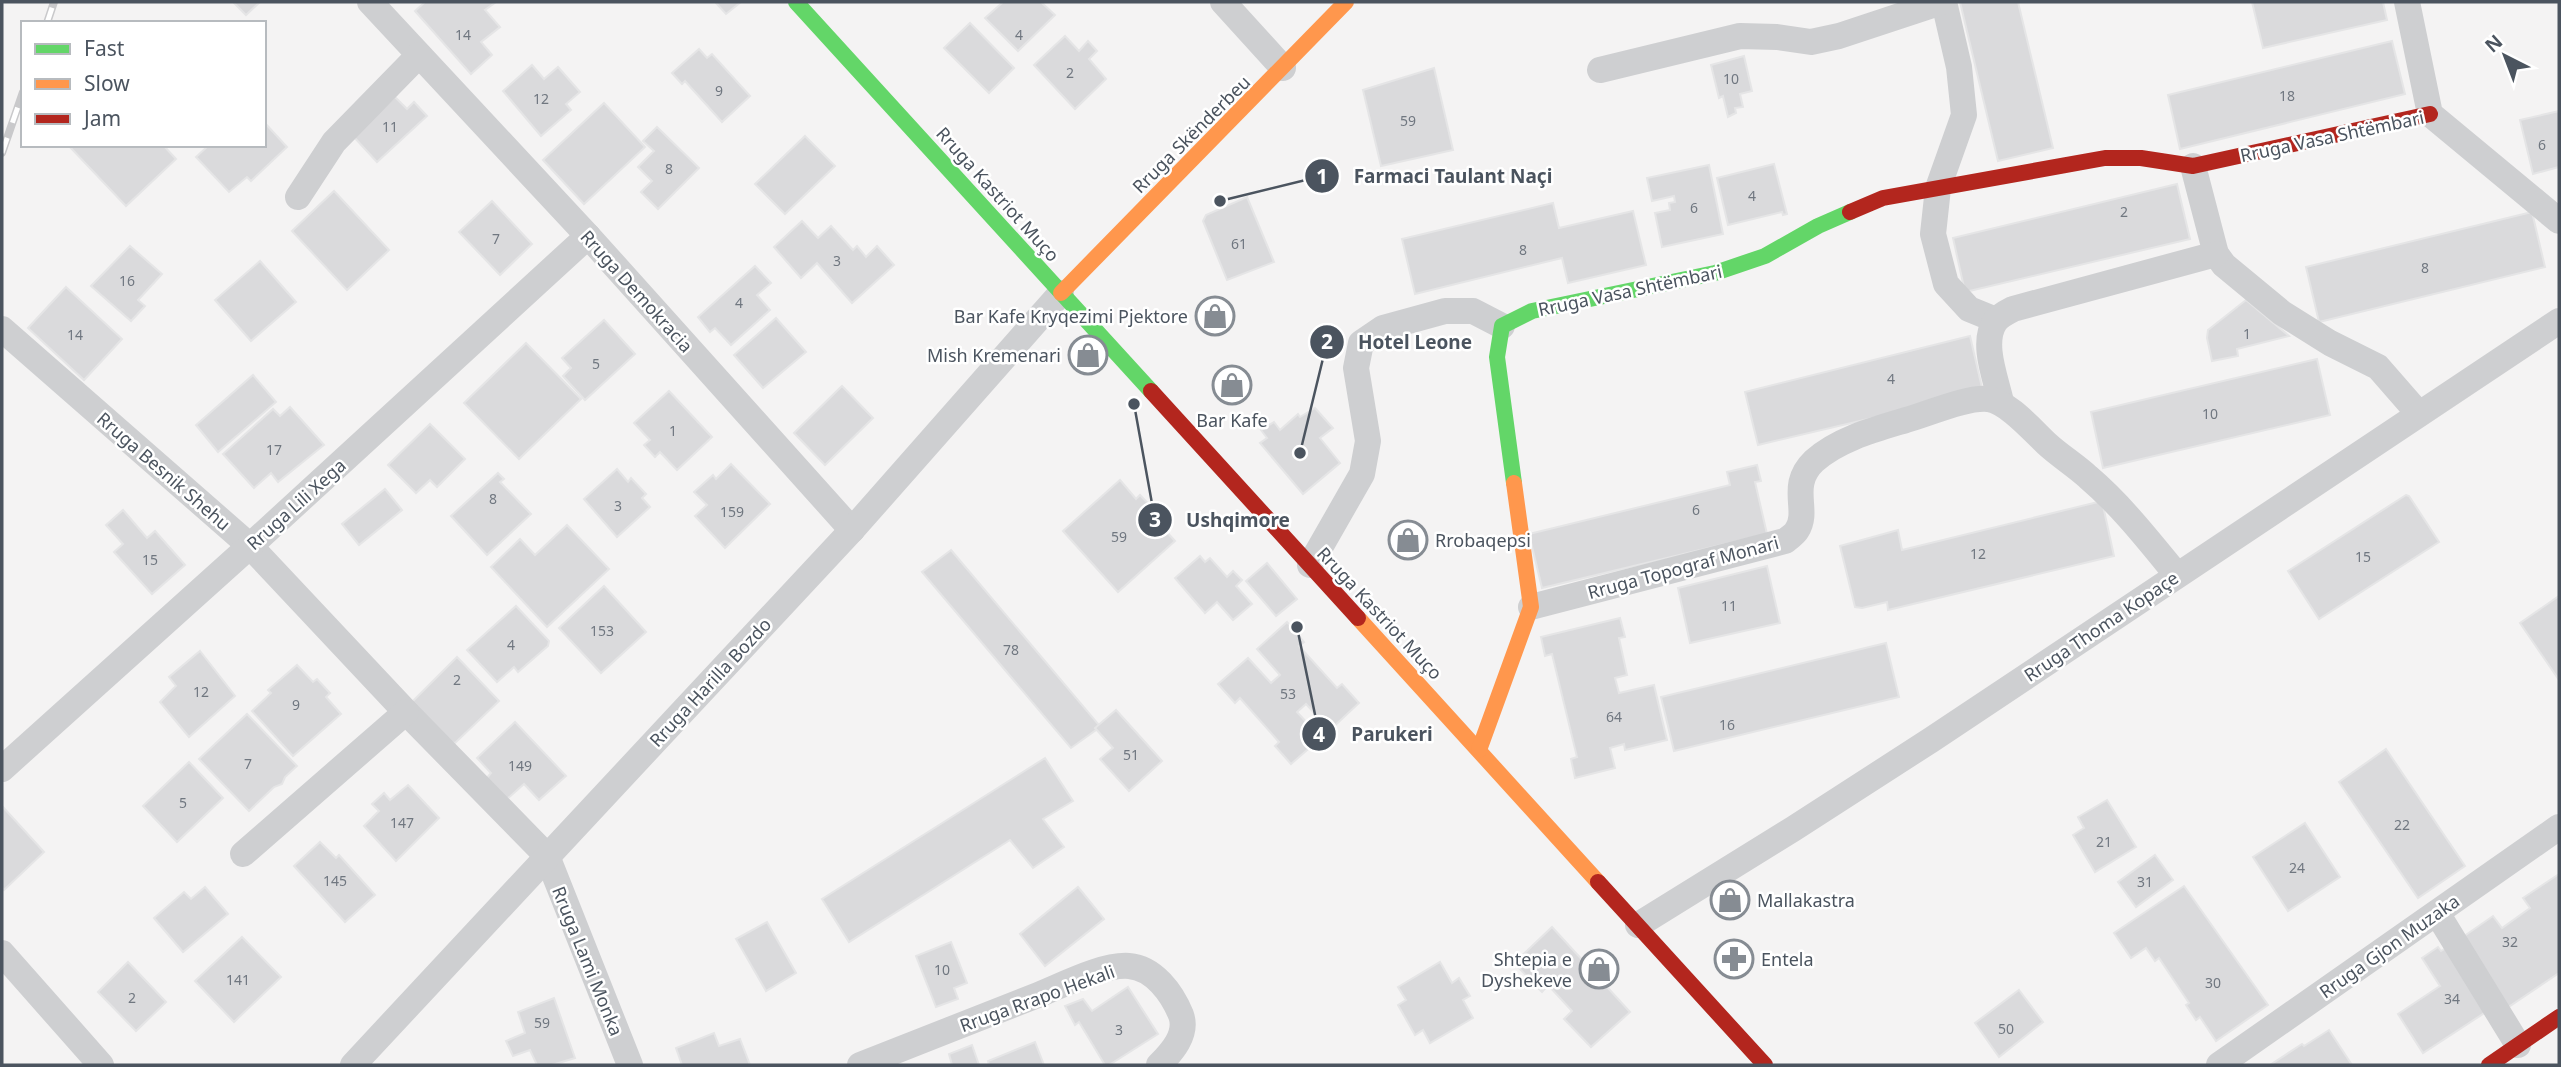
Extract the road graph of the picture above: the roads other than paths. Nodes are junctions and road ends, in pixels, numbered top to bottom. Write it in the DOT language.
graph roads {
  1 [pos="370,2"];
  2 [pos="796,2"];
  3 [pos="1223,2"];
  4 [pos="1346,2"];
  5 [pos="1943,2"];
  6 [pos="2407,2"];
  7 [pos="419,55"];
  8 [pos="1283,68"];
  9 [pos="1600,71"];
  10 [pos="2430,114"];
  11 [pos="2193,166"];
  12 [pos="1938,188"];
  13 [pos="298,197"];
  14 [pos="2559,221"];
  15 [pos="588,236"];
  16 [pos="2216,254"];
  17 [pos="1061,293"];
  18 [pos="1996,320"];
  19 [pos="2559,321"];
  20 [pos="1502,326"];
  21 [pos="2,329"];
  22 [pos="2001,402"];
  23 [pos="2419,414"];
  24 [pos="852,530"];
  25 [pos="250,546"];
  26 [pos="1310,565"];
  27 [pos="2177,575"];
  28 [pos="1531,607"];
  29 [pos="405,712"];
  30 [pos="1479,750"];
  31 [pos="2,769"];
  32 [pos="2559,827"];
  33 [pos="243,854"];
  34 [pos="547,856"];
  35 [pos="2437,913"];
  36 [pos="1638,925"];
  37 [pos="2,953"];
  38 [pos="2559,1017"];
  39 [pos="2518,1045"];
  40 [pos="101,1065"];
  41 [pos="353,1065"];
  42 [pos="630,1065"];
  43 [pos="860,1065"];
  44 [pos="1159,1065"];
  45 [pos="1765,1065"];
  46 [pos="2219,1065"];
  47 [pos="2489,1065"];
  1 -- 7 [label="street, Rruga Demokracia"];
  2 -- 17 [label="street, Rruga Kastriot Muço"];
  3 -- 8 [label="street"];
  4 -- 8 [label="street, Rruga Skënderbeu"];
  5 -- 9 [label="street"];
  5 -- 12 [label="street"];
  6 -- 10 [label="street"];
  7 -- 13 [label="street"];
  7 -- 15 [label="street, Rruga Demokracia"];
  8 -- 17 [label="street, Rruga Skënderbeu"];
  10 -- 11 [label="street, Rruga Vasa Shtëmbari"];
  10 -- 14 [label="street, Rruga Vasa Shtëmbari"];
  11 -- 12 [label="street, Rruga Vasa Shtëmbari"];
  11 -- 16 [label="street"];
  12 -- 18 [label="street"];
  12 -- 20 [label="street, Rruga Vasa Shtëmbari"];
  15 -- 24 [label="street, Rruga Demokracia"];
  15 -- 25 [label="street, Rruga Lili Xega"];
  16 -- 18 [label="street"];
  16 -- 23 [label="street"];
  17 -- 24 [label="street, Rruga Harilla Bozdo"];
  17 -- 26 [label="street, Rruga Kastriot Muço"];
  18 -- 22 [label="street"];
  19 -- 23 [label="street, Rruga Thoma Kopaçe"];
  20 -- 26 [label="street"];
  20 -- 28 [label="street"];
  21 -- 25 [label="street, Rruga Besnik Shehu"];
  22 -- 27 [label="street"];
  22 -- 28 [label="street, Rruga Topograf Monari"];
  23 -- 27 [label="street, Rruga Thoma Kopaçe"];
  24 -- 34 [label="street, Rruga Harilla Bozdo"];
  25 -- 29 [label="street, Rruga Besnik Shehu"];
  25 -- 31 [label="street, Rruga Lili Xega"];
  26 -- 30 [label="street, Rruga Kastriot Muço"];
  27 -- 36 [label="street, Rruga Thoma Kopaçe"];
  28 -- 30 [label="street"];
  29 -- 33 [label="street"];
  29 -- 34 [label="street, Rruga Besnik Shehu"];
  30 -- 36 [label="street, Rruga Kastriot Muço"];
  32 -- 35 [label="street, Rruga Gjon Muzaka"];
  34 -- 41 [label="street, Rruga Harilla Bozdo"];
  34 -- 42 [label="street, Rruga Lami Monka"];
  35 -- 39 [label="street"];
  35 -- 46 [label="street, Rruga Gjon Muzaka"];
  36 -- 45 [label="street, Rruga Kastriot Muço"];
  37 -- 40 [label="street"];
  38 -- 39 [label="street"];
  39 -- 47 [label="street"];
  43 -- 44 [label="street, Rruga Rrapo Hekali"];
}
